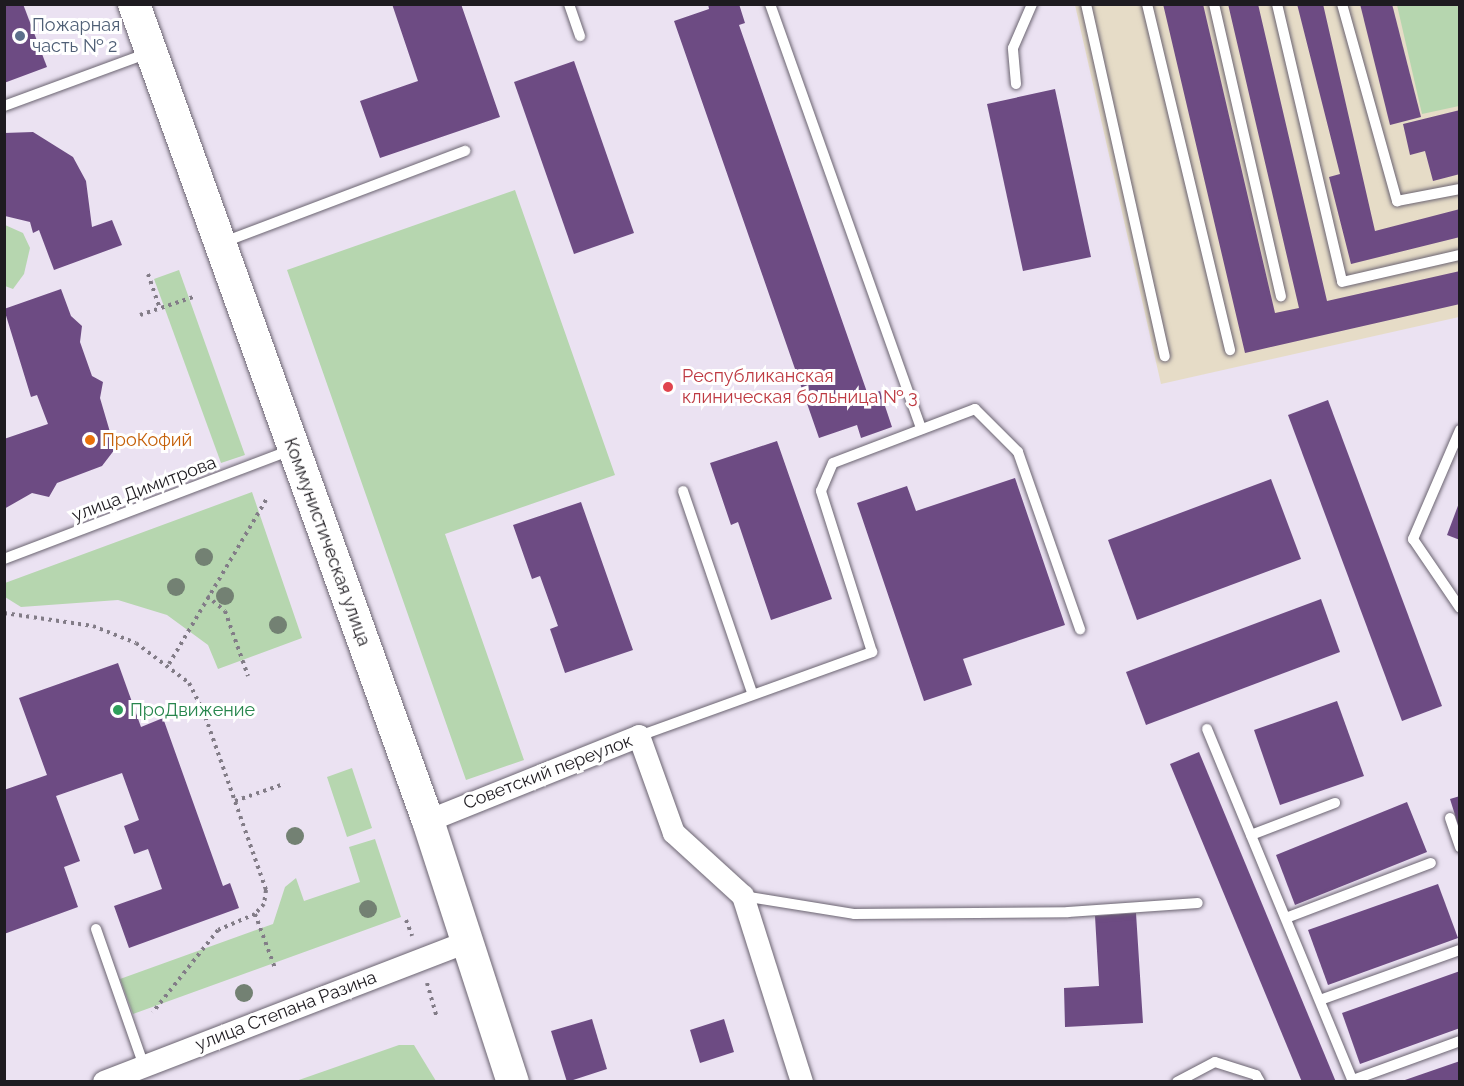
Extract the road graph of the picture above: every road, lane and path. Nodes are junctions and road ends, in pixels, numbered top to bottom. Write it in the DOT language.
graph roads {
  1 [pos="134,4"];
  2 [pos="569,4"];
  3 [pos="770,4"];
  4 [pos="1032,4"];
  5 [pos="1086,4"];
  6 [pos="1147,4"];
  7 [pos="1214,4"];
  8 [pos="1277,4"];
  9 [pos="1342,4"];
  10 [pos="580,36"];
  11 [pos="151,52"];
  12 [pos="1016,84"];
  13 [pos="4,106"];
  14 [pos="465,151"];
  15 [pos="1460,189"];
  16 [pos="221,244"];
  17 [pos="1460,255"];
  18 [pos="148,274"];
  19 [pos="196,296"];
  20 [pos="1281,296"];
  21 [pos="160,308"];
  22 [pos="140,315"];
  23 [pos="1230,350"];
  24 [pos="1165,356"];
  25 [pos="921,429"];
  26 [pos="1460,430"];
  27 [pos="294,448"];
  28 [pos="683,491"];
  29 [pos="266,500"];
  30 [pos="4,559"];
  31 [pos="207,596"];
  32 [pos="1460,608"];
  33 [pos="4,613"];
  34 [pos="1080,629"];
  35 [pos="169,664"];
  36 [pos="248,676"];
  37 [pos="752,693"];
  38 [pos="1207,729"];
  39 [pos="639,736"];
  40 [pos="284,784"];
  41 [pos="235,801"];
  42 [pos="1335,803"];
  43 [pos="1450,818"];
  44 [pos="428,820"];
  45 [pos="1251,835"];
  46 [pos="1460,847"];
  47 [pos="1431,863"];
  48 [pos="743,896"];
  49 [pos="1198,903"];
  50 [pos="255,914"];
  51 [pos="1286,918"];
  52 [pos="96,929"];
  53 [pos="469,941"];
  54 [pos="1460,950"];
  55 [pos="275,968"];
  56 [pos="1320,1000"];
  57 [pos="153,1012"];
  58 [pos="1460,1041"];
  59 [pos="144,1066"];
  60 [pos="1353,1081"];
  61 [pos="104,1082"];
  62 [pos="513,1082"];
  63 [pos="802,1082"];
  64 [pos="1177,1082"];
  65 [pos="1260,1082"];
  1 -- 11 [label="main road, Коммунистическая улица"];
  2 -- 10 [label="lane"];
  3 -- 25 [label="lane"];
  4 -- 12 [label="lane"];
  5 -- 24 [label="lane"];
  6 -- 23 [label="lane"];
  7 -- 20 [label="lane"];
  8 -- 17 [label="lane"];
  9 -- 15 [label="lane"];
  11 -- 13 [label="lane"];
  11 -- 16 [label="main road, Коммунистическая улица"];
  14 -- 16 [label="lane"];
  16 -- 27 [label="main road, Коммунистическая улица"];
  18 -- 21 [label="path"];
  19 -- 21 [label="path"];
  21 -- 22 [label="path"];
  25 -- 34 [label="lane"];
  25 -- 37 [label="lane"];
  26 -- 32 [label="lane"];
  27 -- 30 [label="lane, улица Димитрова"];
  27 -- 44 [label="main road, Коммунистическая улица"];
  28 -- 37 [label="lane"];
  29 -- 31 [label="path"];
  31 -- 35 [label="path"];
  31 -- 36 [label="path"];
  33 -- 35 [label="path"];
  35 -- 41 [label="path"];
  37 -- 39 [label="lane"];
  38 -- 45 [label="lane"];
  39 -- 44 [label="street, Советский переулок"];
  39 -- 48 [label="street, Советский переулок"];
  40 -- 41 [label="path"];
  41 -- 50 [label="path"];
  42 -- 45 [label="lane"];
  43 -- 46 [label="lane"];
  44 -- 53 [label="main road, Коммунистическая улица"];
  45 -- 51 [label="lane"];
  47 -- 51 [label="lane"];
  48 -- 49 [label="lane"];
  48 -- 63 [label="street"];
  50 -- 55 [label="path"];
  50 -- 57 [label="path"];
  51 -- 56 [label="lane"];
  52 -- 59 [label="lane"];
  53 -- 59 [label="street, улица Степана Разина"];
  53 -- 62 [label="main road, Коммунистическая улица"];
  54 -- 56 [label="lane"];
  56 -- 60 [label="lane"];
  58 -- 60 [label="lane"];
  59 -- 61 [label="street, улица Степана Разина"];
  64 -- 65 [label="lane"];
}
